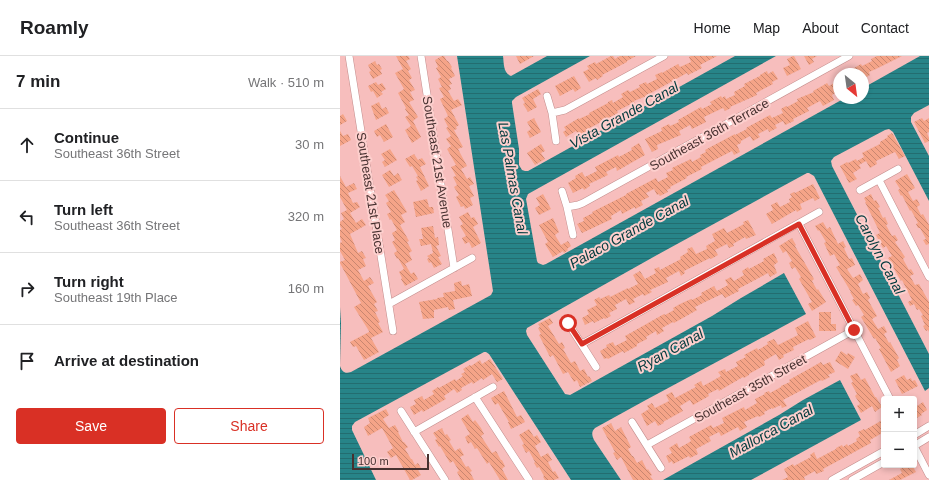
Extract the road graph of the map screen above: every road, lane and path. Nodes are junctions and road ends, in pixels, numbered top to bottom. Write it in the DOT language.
graph roads {
  1 [pos="349,56"];
  2 [pos="421,56"];
  3 [pos="664,56"];
  4 [pos="849,56"];
  5 [pos="546,96"];
  6 [pos="552,113"];
  7 [pos="556,141"];
  8 [pos="898,169"];
  9 [pos="879,180"];
  10 [pos="860,190"];
  11 [pos="562,191"];
  12 [pos="567,207"];
  13 [pos="819,212"];
  14 [pos="799,224"];
  15 [pos="573,235"];
  16 [pos="472,258"];
  17 [pos="454,268"];
  18 [pos="929,277"];
  19 [pos="389,304"];
  20 [pos="568,323"];
  21 [pos="854,330"];
  22 [pos="393,331"];
  23 [pos="582,344"];
  24 [pos="596,367"];
  25 [pos="493,387"];
  26 [pos="888,396"];
  27 [pos="475,397"];
  28 [pos="401,411"];
  29 [pos="632,422"];
  30 [pos="929,426"];
  31 [pos="414,432"];
  32 [pos="917,433"];
  33 [pos="929,437"];
  34 [pos="917,444"];
  35 [pos="646,445"];
  36 [pos="917,452"];
  37 [pos="881,453"];
  38 [pos="881,464"];
  39 [pos="661,468"];
  40 [pos="929,475"];
  41 [pos="445,480"];
  42 [pos="529,480"];
  43 [pos="832,480"];
  44 [pos="852,480"];
  1 -- 19 [label="street, Southeast 21st Place"];
  2 -- 17 [label="street, Southeast 21st Avenue"];
  3 -- 6 [label="street"];
  4 -- 12 [label="street, Southeast 36th Terrace"];
  5 -- 6 [label="street"];
  6 -- 7 [label="street"];
  8 -- 9 [label="street"];
  9 -- 10 [label="street"];
  9 -- 18 [label="street"];
  11 -- 12 [label="street"];
  12 -- 15 [label="street"];
  13 -- 14 [label="street"];
  14 -- 21 [label="street"];
  14 -- 23 [label="street"];
  16 -- 17 [label="street"];
  17 -- 19 [label="street"];
  19 -- 22 [label="street, Southeast 21st Place"];
  20 -- 23 [label="street"];
  21 -- 26 [label="street"];
  21 -- 35 [label="street, Southeast 35th Street"];
  23 -- 24 [label="street"];
  25 -- 27 [label="street"];
  27 -- 31 [label="street"];
  27 -- 42 [label="street"];
  28 -- 31 [label="street"];
  29 -- 35 [label="street"];
  30 -- 32 [label="street"];
  31 -- 41 [label="street"];
  33 -- 34 [label="street"];
  35 -- 39 [label="street"];
  36 -- 40 [label="street"];
  37 -- 43 [label="street"];
  38 -- 44 [label="street"];
}
